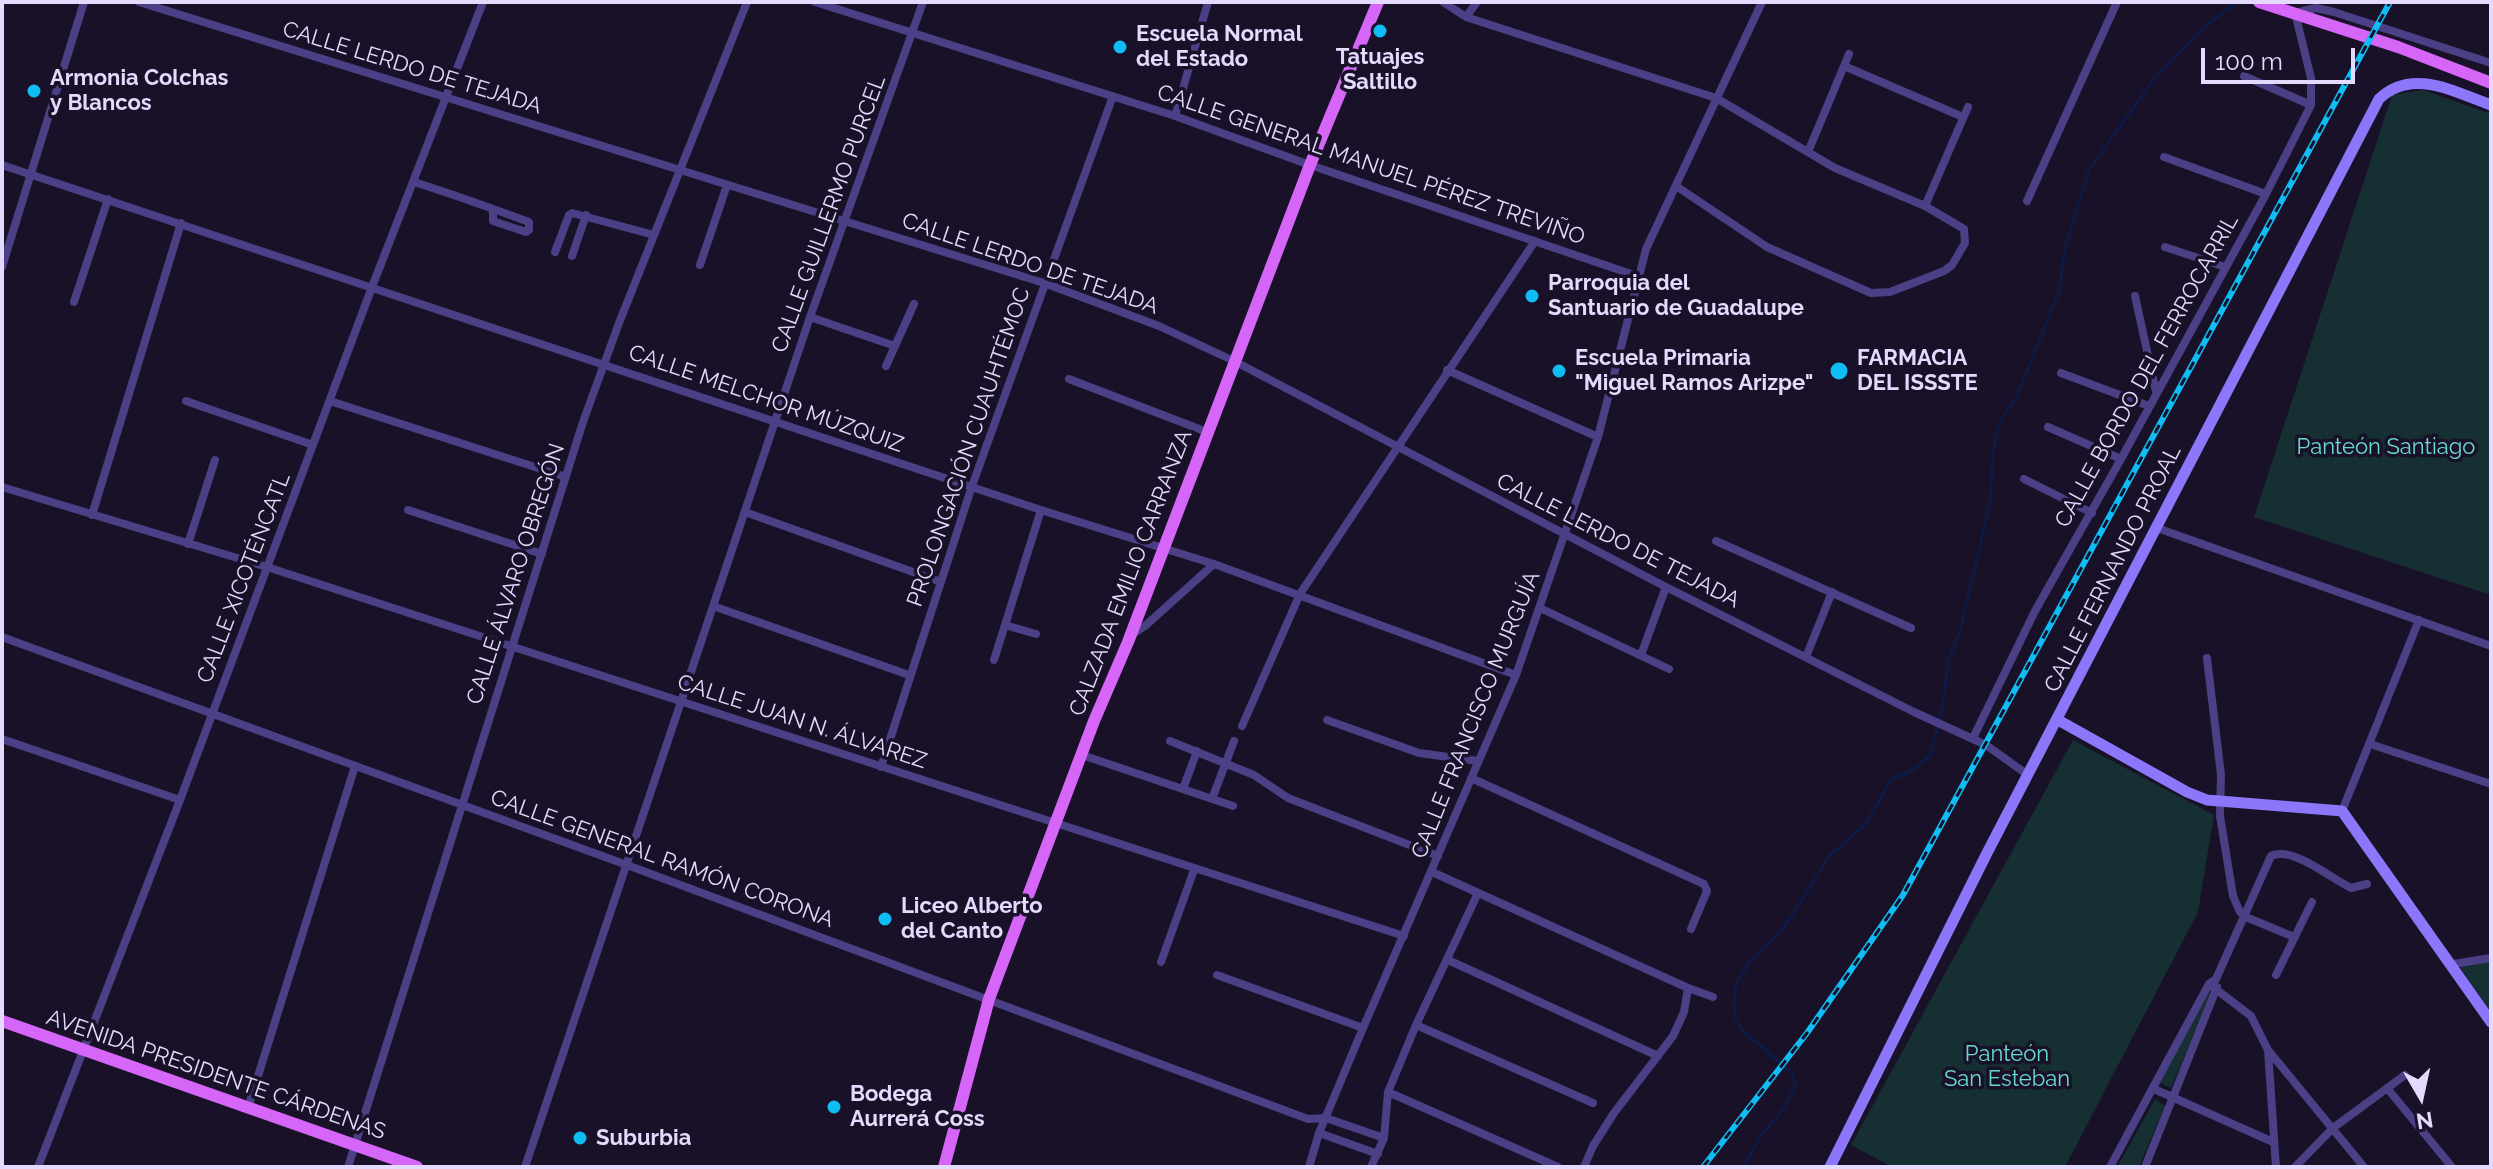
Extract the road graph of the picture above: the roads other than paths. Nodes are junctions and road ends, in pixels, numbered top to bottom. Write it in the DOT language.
graph roads {
  1 [pos="84,2"];
  2 [pos="139,2"];
  3 [pos="483,2"];
  4 [pos="747,2"];
  5 [pos="815,2"];
  6 [pos="923,2"];
  7 [pos="1208,2"];
  8 [pos="1378,2"];
  9 [pos="1443,2"];
  10 [pos="1477,2"];
  11 [pos="1762,2"];
  12 [pos="2117,2"];
  13 [pos="2262,3"];
  14 [pos="2295,13"];
  15 [pos="1466,17"];
  16 [pos="913,32"];
  17 [pos="1849,54"];
  18 [pos="2491,63"];
  19 [pos="1844,66"];
  20 [pos="2244,76"];
  21 [pos="2491,83"];
  22 [pos="1113,96"];
  23 [pos="447,98"];
  24 [pos="1716,98"];
  25 [pos="2311,105"];
  26 [pos="2491,105"];
  27 [pos="1968,107"];
  28 [pos="1175,116"];
  29 [pos="1963,117"];
  30 [pos="1808,152"];
  31 [pos="2164,157"];
  32 [pos="2,165"];
  33 [pos="1310,165"];
  34 [pos="680,169"];
  35 [pos="30,173"];
  36 [pos="414,182"];
  37 [pos="727,185"];
  38 [pos="1676,186"];
  39 [pos="2266,194"];
  40 [pos="108,199"];
  41 [pos="2027,201"];
  42 [pos="1925,206"];
  43 [pos="493,209"];
  44 [pos="586,215"];
  45 [pos="846,221"];
  46 [pos="181,223"];
  47 [pos="654,235"];
  48 [pos="1535,241"];
  49 [pos="2165,247"];
  50 [pos="555,252"];
  51 [pos="572,256"];
  52 [pos="700,265"];
  53 [pos="2,267"];
  54 [pos="2225,267"];
  55 [pos="1640,277"];
  56 [pos="1044,283"];
  57 [pos="372,287"];
  58 [pos="2135,296"];
  59 [pos="74,302"];
  60 [pos="914,304"];
  61 [pos="810,317"];
  62 [pos="895,346"];
  63 [pos="1234,361"];
  64 [pos="604,363"];
  65 [pos="886,366"];
  66 [pos="1447,370"];
  67 [pos="2061,373"];
  68 [pos="1069,379"];
  69 [pos="2156,392"];
  70 [pos="186,401"];
  71 [pos="330,401"];
  72 [pos="2149,406"];
  73 [pos="775,422"];
  74 [pos="2048,427"];
  75 [pos="1207,432"];
  76 [pos="1598,437"];
  77 [pos="313,445"];
  78 [pos="1397,447"];
  79 [pos="2121,459"];
  80 [pos="215,460"];
  81 [pos="566,477"];
  82 [pos="2024,479"];
  83 [pos="972,486"];
  84 [pos="2,487"];
  85 [pos="408,510"];
  86 [pos="1041,510"];
  87 [pos="745,512"];
  88 [pos="2092,513"];
  89 [pos="92,515"];
  90 [pos="2157,528"];
  91 [pos="1566,535"];
  92 [pos="1716,541"];
  93 [pos="188,544"];
  94 [pos="1163,548"];
  95 [pos="542,554"];
  96 [pos="1214,564"];
  97 [pos="267,567"];
  98 [pos="941,582"];
  99 [pos="1666,587"];
  100 [pos="1832,592"];
  101 [pos="1300,594"];
  102 [pos="713,606"];
  103 [pos="1540,608"];
  104 [pos="2419,620"];
  105 [pos="1005,625"];
  106 [pos="1911,628"];
  107 [pos="1036,634"];
  108 [pos="1130,636"];
  109 [pos="2,637"];
  110 [pos="2491,646"];
  111 [pos="513,647"];
  112 [pos="1641,655"];
  113 [pos="1806,657"];
  114 [pos="2207,658"];
  115 [pos="994,660"];
  116 [pos="1669,669"];
  117 [pos="909,675"];
  118 [pos="1516,675"];
  119 [pos="681,702"];
  120 [pos="212,715"];
  121 [pos="1327,720"];
  122 [pos="2058,720"];
  123 [pos="1242,726"];
  124 [pos="1973,738"];
  125 [pos="2,739"];
  126 [pos="1170,741"];
  127 [pos="1234,741"];
  128 [pos="2370,744"];
  129 [pos="1197,751"];
  130 [pos="1082,755"];
  131 [pos="1478,761"];
  132 [pos="1227,763"];
  133 [pos="355,766"];
  134 [pos="881,767"];
  135 [pos="2028,775"];
  136 [pos="1471,778"];
  137 [pos="2491,784"];
  138 [pos="1183,789"];
  139 [pos="1212,799"];
  140 [pos="180,800"];
  141 [pos="2221,802"];
  142 [pos="462,805"];
  143 [pos="1233,806"];
  144 [pos="2342,811"];
  145 [pos="1055,825"];
  146 [pos="1438,856"];
  147 [pos="627,865"];
  148 [pos="1194,870"];
  149 [pos="1432,872"];
  150 [pos="2367,884"];
  151 [pos="1478,893"];
  152 [pos="2312,902"];
  153 [pos="2246,917"];
  154 [pos="1691,929"];
  155 [pos="1404,936"];
  156 [pos="2294,937"];
  157 [pos="2491,958"];
  158 [pos="1448,960"];
  159 [pos="1161,962"];
  160 [pos="2453,964"];
  161 [pos="1217,975"];
  162 [pos="2276,975"];
  163 [pos="2214,984"];
  164 [pos="1688,988"];
  165 [pos="1713,997"];
  166 [pos="989,999"];
  167 [pos="2,1021"];
  168 [pos="2491,1022"];
  169 [pos="1416,1025"];
  170 [pos="1363,1028"];
  171 [pos="83,1049"];
  172 [pos="2268,1050"];
  173 [pos="1658,1056"];
  174 [pos="2405,1075"];
  175 [pos="2387,1088"];
  176 [pos="2154,1089"];
  177 [pos="1388,1092"];
  178 [pos="2172,1096"];
  179 [pos="1593,1103"];
  180 [pos="248,1108"];
  181 [pos="1326,1118"];
  182 [pos="1308,1119"];
  183 [pos="2333,1128"];
  184 [pos="1319,1133"];
  185 [pos="1384,1138"];
  186 [pos="2273,1142"];
  187 [pos="355,1146"];
  188 [pos="1378,1154"];
  189 [pos="38,1167"];
  190 [pos="348,1167"];
  191 [pos="417,1167"];
  192 [pos="525,1167"];
  193 [pos="944,1167"];
  194 [pos="1309,1167"];
  195 [pos="1371,1167"];
  196 [pos="1558,1167"];
  197 [pos="1584,1167"];
  198 [pos="1830,1167"];
  199 [pos="2110,1167"];
  200 [pos="2145,1167"];
  201 [pos="2276,1167"];
  202 [pos="2295,1167"];
  203 [pos="2364,1167"];
  204 [pos="2452,1167"];
  1 -- 35 [label="street"];
  2 -- 23 [label="street, CALLE LERDO DE TEJADA"];
  3 -- 23 [label="street, CALLE XICOTÉNCATL"];
  4 -- 34 [label="street, CALLE ÁLVARO OBREGÓN"];
  5 -- 16 [label="street, CALLE GENERAL MANUEL PÉREZ TREVIÑO"];
  6 -- 16 [label="street, CALLE GUILLERMO PURCEL"];
  7 -- 28 [label="street"];
  8 -- 33 [label="main road, CALZADA EMILIO CARRANZA"];
  9 -- 15 [label="street"];
  10 -- 15 [label="street"];
  11 -- 24 [label="street, CALLE FRANCISCO MURGUÍA"];
  12 -- 41 [label="street"];
  13 -- 14 [label="main road"];
  14 -- 18 [label="street"];
  14 -- 21 [label="main road"];
  14 -- 25 [label="street"];
  15 -- 24 [label="street"];
  16 -- 22 [label="street, CALLE GENERAL MANUEL PÉREZ TREVIÑO"];
  16 -- 45 [label="street, CALLE GUILLERMO PURCEL"];
  17 -- 19 [label="street"];
  19 -- 29 [label="street"];
  19 -- 30 [label="street"];
  20 -- 25 [label="street"];
  22 -- 28 [label="street, CALLE GENERAL MANUEL PÉREZ TREVIÑO"];
  22 -- 56 [label="street, PROLONGACIÓN CUAUHTÉMOC"];
  23 -- 34 [label="street, CALLE LERDO DE TEJADA"];
  23 -- 36 [label="street, CALLE XICOTÉNCATL"];
  24 -- 30 [label="street"];
  24 -- 38 [label="street, CALLE FRANCISCO MURGUÍA"];
  25 -- 39 [label="street, CALLE BORDO DEL FERROCARRIL"];
  26 -- 90 [label="street, CALLE FERNANDO PROAL"];
  27 -- 29 [label="street"];
  28 -- 33 [label="street, CALLE GENERAL MANUEL PÉREZ TREVIÑO"];
  29 -- 42 [label="street"];
  30 -- 42 [label="street"];
  31 -- 39 [label="street"];
  32 -- 35 [label="street, CALLE MELCHOR MÚZQUIZ"];
  33 -- 48 [label="street, CALLE GENERAL MANUEL PÉREZ TREVIÑO"];
  33 -- 63 [label="main road, CALZADA EMILIO CARRANZA"];
  34 -- 37 [label="street, CALLE LERDO DE TEJADA"];
  34 -- 47 [label="street, CALLE ÁLVARO OBREGÓN"];
  35 -- 40 [label="street, CALLE MELCHOR MÚZQUIZ"];
  35 -- 53 [label="street"];
  36 -- 43 [label="street"];
  36 -- 57 [label="street, CALLE XICOTÉNCATL"];
  37 -- 45 [label="street, CALLE LERDO DE TEJADA"];
  37 -- 52 [label="street"];
  38 -- 42 [label="street"];
  38 -- 55 [label="street, CALLE FRANCISCO MURGUÍA"];
  39 -- 54 [label="street, CALLE BORDO DEL FERROCARRIL"];
  40 -- 46 [label="street, CALLE MELCHOR MÚZQUIZ"];
  40 -- 59 [label="street"];
  44 -- 47 [label="street"];
  44 -- 50 [label="street"];
  44 -- 51 [label="street"];
  45 -- 56 [label="street, CALLE LERDO DE TEJADA"];
  45 -- 61 [label="street, CALLE GUILLERMO PURCEL"];
  46 -- 57 [label="street, CALLE MELCHOR MÚZQUIZ"];
  46 -- 89 [label="street"];
  47 -- 64 [label="street, CALLE ÁLVARO OBREGÓN"];
  48 -- 55 [label="street, CALLE GENERAL MANUEL PÉREZ TREVIÑO"];
  48 -- 66 [label="street"];
  49 -- 54 [label="street"];
  54 -- 69 [label="street, CALLE BORDO DEL FERROCARRIL"];
  55 -- 76 [label="street, CALLE FRANCISCO MURGUÍA"];
  56 -- 63 [label="street, CALLE LERDO DE TEJADA"];
  56 -- 83 [label="street, PROLONGACIÓN CUAUHTÉMOC"];
  57 -- 64 [label="street, CALLE MELCHOR MÚZQUIZ"];
  57 -- 71 [label="street, CALLE XICOTÉNCATL"];
  58 -- 69 [label="street"];
  60 -- 62 [label="street"];
  61 -- 62 [label="street"];
  61 -- 73 [label="street, CALLE GUILLERMO PURCEL"];
  62 -- 65 [label="street"];
  63 -- 75 [label="main road, CALZADA EMILIO CARRANZA"];
  63 -- 78 [label="street, CALLE LERDO DE TEJADA"];
  64 -- 73 [label="street, CALLE MELCHOR MÚZQUIZ"];
  64 -- 81 [label="street, CALLE ÁLVARO OBREGÓN"];
  66 -- 76 [label="street"];
  66 -- 78 [label="street"];
  67 -- 72 [label="street"];
  68 -- 75 [label="street"];
  69 -- 72 [label="street, CALLE BORDO DEL FERROCARRIL"];
  70 -- 77 [label="street"];
  71 -- 77 [label="street, CALLE XICOTÉNCATL"];
  71 -- 81 [label="street"];
  72 -- 79 [label="street, CALLE BORDO DEL FERROCARRIL"];
  73 -- 83 [label="street, CALLE MELCHOR MÚZQUIZ"];
  73 -- 87 [label="street, CALLE GUILLERMO PURCEL"];
  74 -- 79 [label="street"];
  75 -- 94 [label="main road, CALZADA EMILIO CARRANZA"];
  76 -- 91 [label="street, CALLE FRANCISCO MURGUÍA"];
  77 -- 97 [label="street, CALLE XICOTÉNCATL"];
  78 -- 91 [label="street, CALLE LERDO DE TEJADA"];
  78 -- 101 [label="street"];
  79 -- 88 [label="street, CALLE BORDO DEL FERROCARRIL"];
  80 -- 93 [label="street"];
  81 -- 95 [label="street, CALLE ÁLVARO OBREGÓN"];
  82 -- 88 [label="street"];
  83 -- 86 [label="street, CALLE MELCHOR MÚZQUIZ"];
  83 -- 98 [label="street, PROLONGACIÓN CUAUHTÉMOC"];
  84 -- 89 [label="street, CALLE JUAN N. ÁLVAREZ"];
  85 -- 95 [label="street"];
  86 -- 94 [label="street, CALLE MELCHOR MÚZQUIZ"];
  86 -- 105 [label="street"];
  87 -- 98 [label="street"];
  87 -- 102 [label="street, CALLE GUILLERMO PURCEL"];
  88 -- 124 [label="street, CALLE BORDO DEL FERROCARRIL"];
  89 -- 93 [label="street, CALLE JUAN N. ÁLVAREZ"];
  90 -- 104 [label="street"];
  90 -- 122 [label="street, CALLE FERNANDO PROAL"];
  91 -- 99 [label="street, CALLE LERDO DE TEJADA"];
  91 -- 103 [label="street, CALLE FRANCISCO MURGUÍA"];
  92 -- 100 [label="street"];
  93 -- 97 [label="street, CALLE JUAN N. ÁLVAREZ"];
  94 -- 96 [label="street, CALLE MELCHOR MÚZQUIZ"];
  94 -- 108 [label="main road, CALZADA EMILIO CARRANZA"];
  95 -- 111 [label="street, CALLE ÁLVARO OBREGÓN"];
  96 -- 101 [label="street, CALLE MELCHOR MÚZQUIZ"];
  96 -- 108 [label="street"];
  97 -- 111 [label="street, CALLE JUAN N. ÁLVAREZ"];
  97 -- 120 [label="street, CALLE XICOTÉNCATL"];
  98 -- 117 [label="street, PROLONGACIÓN CUAUHTÉMOC"];
  99 -- 112 [label="street"];
  99 -- 113 [label="street, CALLE LERDO DE TEJADA"];
  100 -- 106 [label="street"];
  100 -- 113 [label="street"];
  101 -- 118 [label="street, CALLE MELCHOR MÚZQUIZ"];
  101 -- 123 [label="street"];
  102 -- 117 [label="street"];
  102 -- 119 [label="street, CALLE GUILLERMO PURCEL"];
  103 -- 112 [label="street"];
  103 -- 118 [label="street, CALLE FRANCISCO MURGUÍA"];
  104 -- 110 [label="street"];
  104 -- 128 [label="street"];
  105 -- 107 [label="street"];
  105 -- 115 [label="street"];
  108 -- 130 [label="main road, CALZADA EMILIO CARRANZA"];
  109 -- 120 [label="street, CALLE GENERAL RAMÓN CORONA"];
  111 -- 119 [label="street, CALLE JUAN N. ÁLVAREZ"];
  111 -- 142 [label="street, CALLE ÁLVARO OBREGÓN"];
  112 -- 116 [label="street"];
  113 -- 124 [label="street, CALLE LERDO DE TEJADA"];
  114 -- 141 [label="street"];
  117 -- 134 [label="street, PROLONGACIÓN CUAUHTÉMOC"];
  118 -- 131 [label="street, CALLE FRANCISCO MURGUÍA"];
  119 -- 134 [label="street, CALLE JUAN N. ÁLVAREZ"];
  119 -- 147 [label="street, CALLE GUILLERMO PURCEL"];
  120 -- 133 [label="street, CALLE GENERAL RAMÓN CORONA"];
  120 -- 140 [label="street, CALLE XICOTÉNCATL"];
  121 -- 131 [label="street"];
  122 -- 135 [label="street, CALLE FERNANDO PROAL"];
  122 -- 141 [label="street"];
  124 -- 135 [label="street, CALLE LERDO DE TEJADA"];
  125 -- 140 [label="street"];
  126 -- 129 [label="street"];
  127 -- 132 [label="street"];
  128 -- 137 [label="street"];
  128 -- 144 [label="street"];
  129 -- 132 [label="street"];
  129 -- 138 [label="street"];
  130 -- 138 [label="street"];
  130 -- 145 [label="main road, CALZADA EMILIO CARRANZA"];
  131 -- 136 [label="street, CALLE FRANCISCO MURGUÍA"];
  132 -- 139 [label="street"];
  132 -- 146 [label="street"];
  133 -- 142 [label="street, CALLE GENERAL RAMÓN CORONA"];
  133 -- 180 [label="street"];
  134 -- 145 [label="street, CALLE JUAN N. ÁLVAREZ"];
  135 -- 198 [label="street, CALLE FERNANDO PROAL"];
  136 -- 146 [label="street, CALLE FRANCISCO MURGUÍA"];
  136 -- 154 [label="street"];
  138 -- 139 [label="street"];
  139 -- 143 [label="street"];
  140 -- 171 [label="street, CALLE XICOTÉNCATL"];
  141 -- 144 [label="street"];
  141 -- 153 [label="street"];
  142 -- 147 [label="street, CALLE GENERAL RAMÓN CORONA"];
  142 -- 187 [label="street, CALLE ÁLVARO OBREGÓN"];
  144 -- 160 [label="street"];
  145 -- 148 [label="street, CALLE JUAN N. ÁLVAREZ"];
  145 -- 166 [label="main road, CALZADA EMILIO CARRANZA"];
  146 -- 149 [label="street, CALLE FRANCISCO MURGUÍA"];
  147 -- 166 [label="street, CALLE GENERAL RAMÓN CORONA"];
  147 -- 192 [label="street, CALLE GUILLERMO PURCEL"];
  148 -- 155 [label="street, CALLE JUAN N. ÁLVAREZ"];
  148 -- 159 [label="street"];
  149 -- 151 [label="street"];
  149 -- 155 [label="street, CALLE FRANCISCO MURGUÍA"];
  150 -- 153 [label="street"];
  151 -- 158 [label="street"];
  151 -- 164 [label="street"];
  152 -- 156 [label="street"];
  153 -- 156 [label="street"];
  153 -- 163 [label="street"];
  155 -- 170 [label="street, CALLE FRANCISCO MURGUÍA"];
  156 -- 162 [label="street"];
  157 -- 160 [label="street"];
  158 -- 169 [label="street"];
  158 -- 173 [label="street"];
  160 -- 168 [label="street"];
  161 -- 170 [label="street"];
  163 -- 172 [label="street"];
  163 -- 176 [label="street"];
  163 -- 178 [label="street"];
  164 -- 165 [label="street"];
  164 -- 173 [label="street"];
  166 -- 182 [label="street, CALLE GENERAL RAMÓN CORONA"];
  166 -- 193 [label="main road, CALZADA EMILIO CARRANZA"];
  167 -- 171 [label="main road, AVENIDA PRESIDENTE CÁRDENAS"];
  169 -- 177 [label="street"];
  169 -- 179 [label="street"];
  170 -- 181 [label="street, CALLE FRANCISCO MURGUÍA"];
  171 -- 180 [label="main road, AVENIDA PRESIDENTE CÁRDENAS"];
  171 -- 189 [label="street, CALLE XICOTÉNCATL"];
  172 -- 183 [label="street"];
  172 -- 186 [label="street"];
  173 -- 197 [label="street"];
  174 -- 175 [label="street"];
  175 -- 183 [label="street"];
  175 -- 204 [label="street"];
  176 -- 178 [label="street"];
  176 -- 199 [label="street"];
  177 -- 185 [label="street"];
  177 -- 196 [label="street"];
  178 -- 186 [label="street"];
  178 -- 200 [label="street"];
  180 -- 187 [label="main road, AVENIDA PRESIDENTE CÁRDENAS"];
  181 -- 182 [label="street, CALLE GENERAL RAMÓN CORONA"];
  181 -- 184 [label="street, CALLE FRANCISCO MURGUÍA"];
  181 -- 185 [label="street"];
  182 -- 184 [label="street"];
  183 -- 202 [label="street"];
  183 -- 203 [label="street"];
  184 -- 188 [label="street"];
  184 -- 194 [label="street, CALLE FRANCISCO MURGUÍA"];
  185 -- 188 [label="street"];
  186 -- 201 [label="street"];
  187 -- 190 [label="street, CALLE ÁLVARO OBREGÓN"];
  187 -- 191 [label="main road, AVENIDA PRESIDENTE CÁRDENAS"];
  188 -- 195 [label="street"];
}
